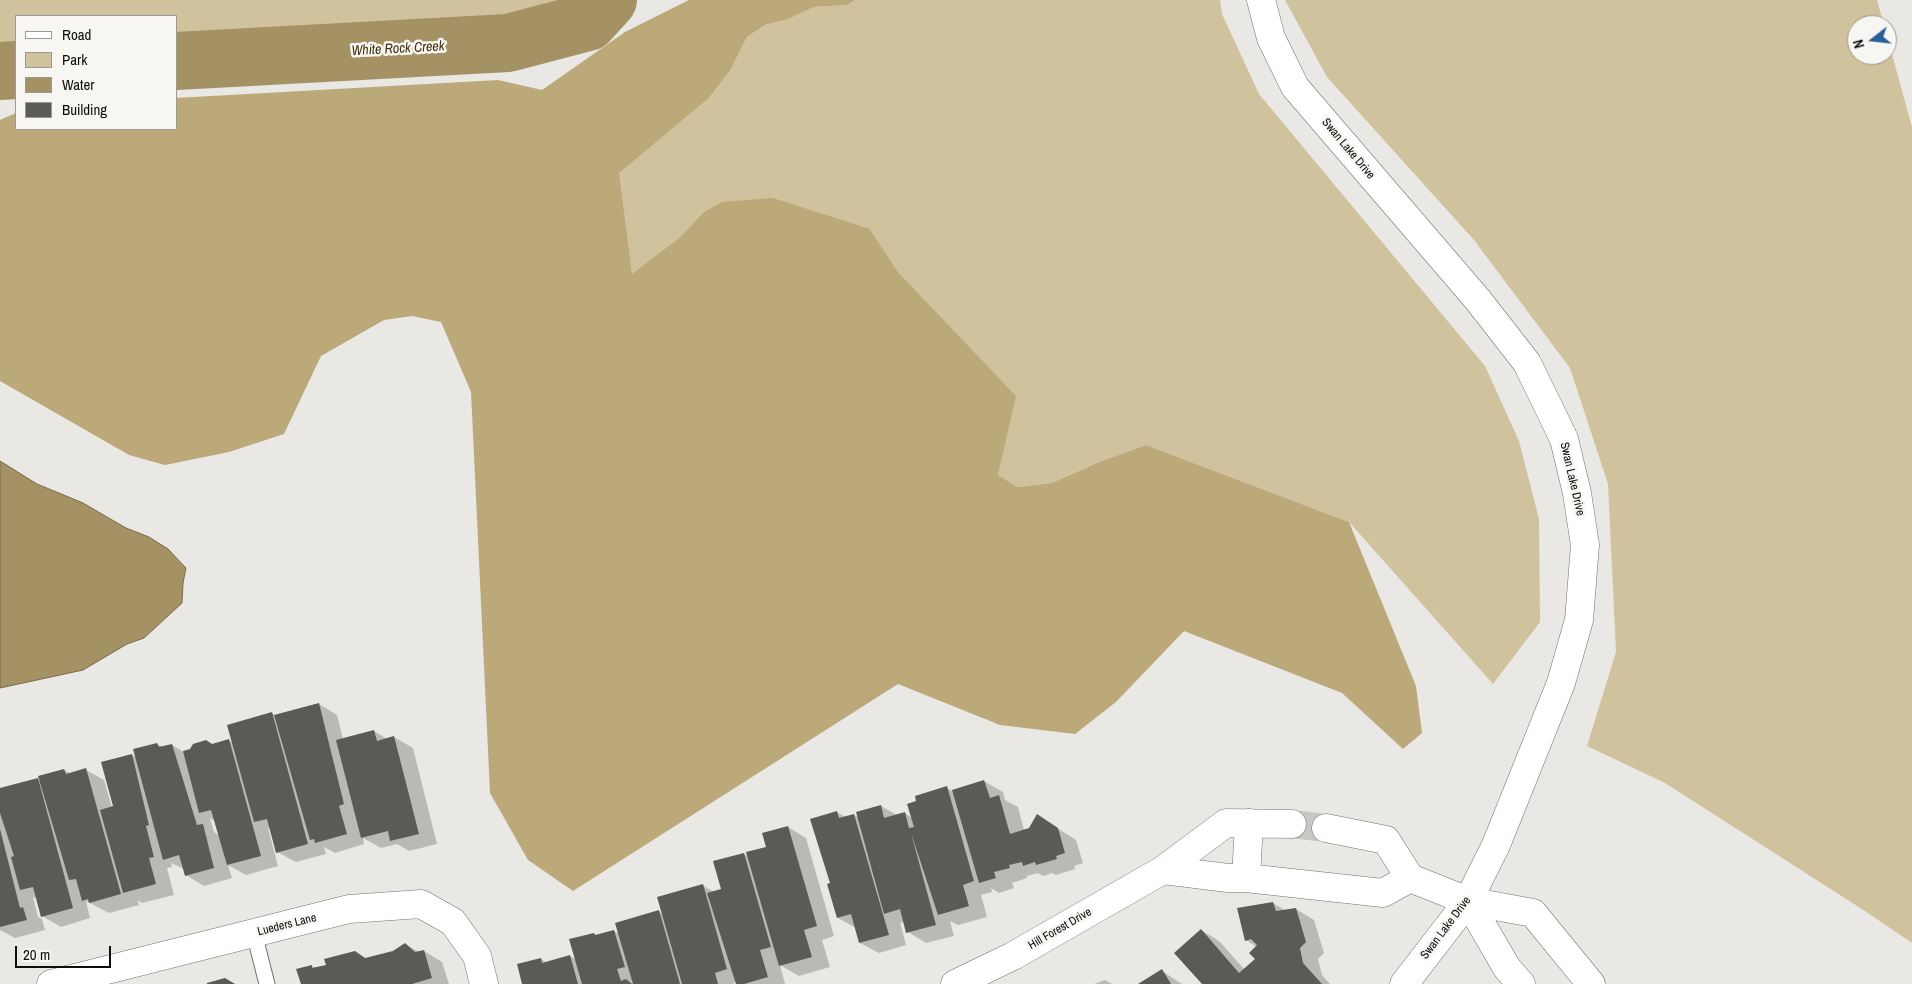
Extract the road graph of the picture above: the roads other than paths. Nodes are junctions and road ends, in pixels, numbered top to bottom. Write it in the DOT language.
graph roads {
  1 [pos="1261,0"];
  2 [pos="1249,823"];
  3 [pos="1292,824"];
  4 [pos="1326,828"];
  5 [pos="1163,870"];
  6 [pos="1246,878"];
  7 [pos="1410,878"];
  8 [pos="1468,901"];
  9 [pos="254,933"];
  10 [pos="51,984"];
  11 [pos="267,984"];
  12 [pos="484,984"];
  13 [pos="956,984"];
  14 [pos="1404,984"];
  15 [pos="1521,984"];
  16 [pos="1591,984"];
  1 -- 8 [label="street, Swan Lake Drive"];
  2 -- 3 [label="street, Hill Forest Drive"];
  2 -- 5 [label="street, Hill Forest Drive"];
  2 -- 6 [label="street"];
  4 -- 7 [label="street"];
  5 -- 6 [label="street"];
  5 -- 13 [label="street, Hill Forest Drive"];
  6 -- 7 [label="street"];
  7 -- 8 [label="street"];
  8 -- 14 [label="street, Swan Lake Drive"];
  8 -- 15 [label="street"];
  8 -- 16 [label="street"];
  9 -- 10 [label="street, Lueders Lane"];
  9 -- 11 [label="lane"];
  9 -- 12 [label="street, Lueders Lane"];
}
